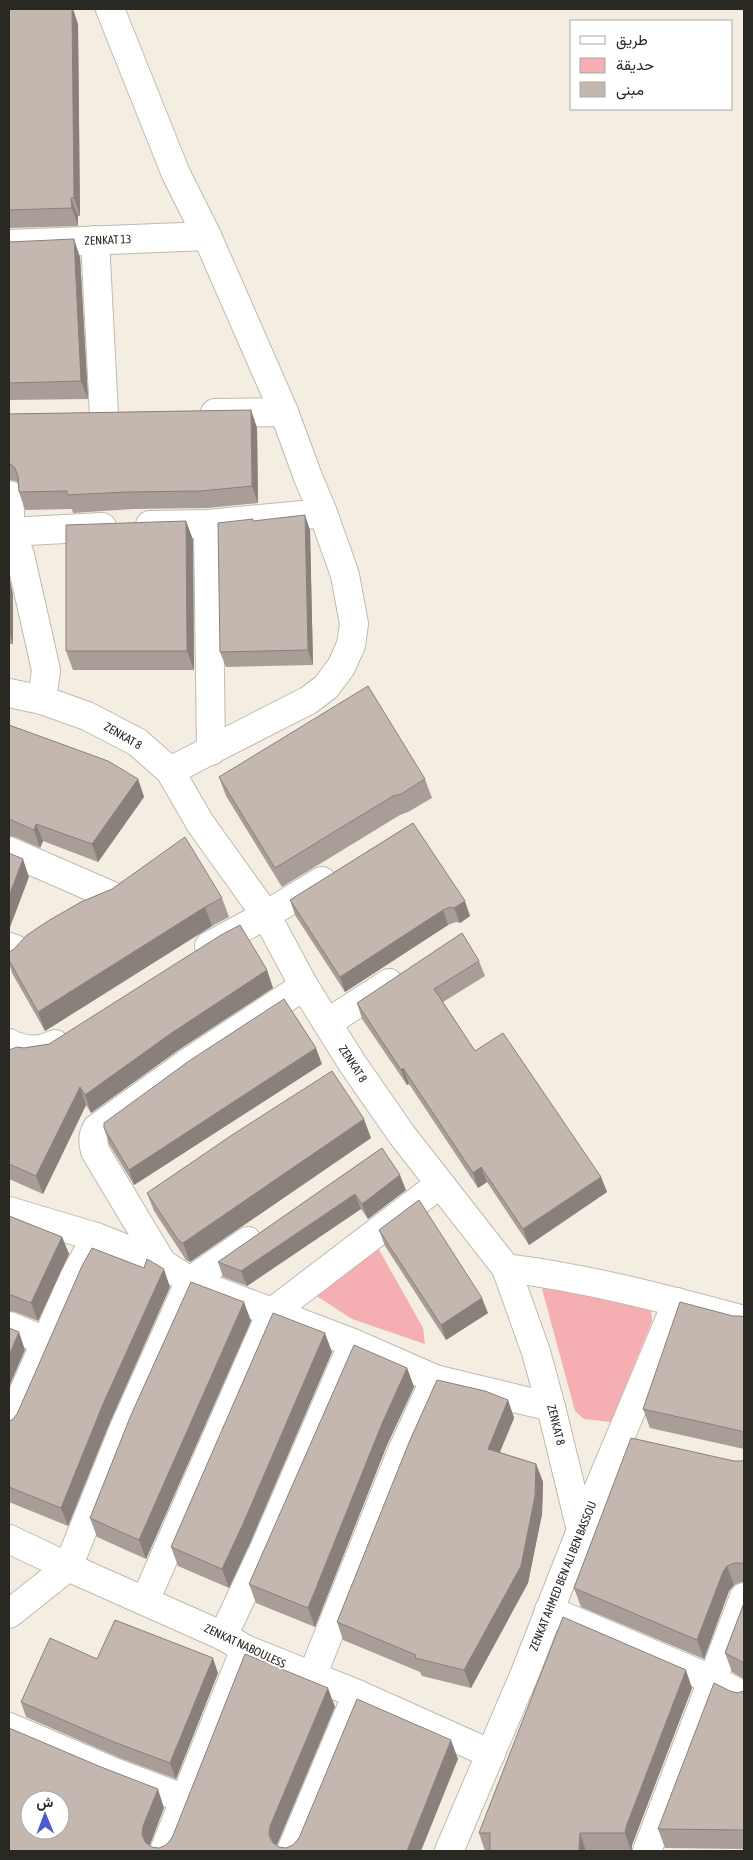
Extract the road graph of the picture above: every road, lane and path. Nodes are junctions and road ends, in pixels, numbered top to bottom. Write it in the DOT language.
graph roads {
  1 [pos="110,9"];
  2 [pos="207,236"];
  3 [pos="94,240"];
  4 [pos="9,244"];
  5 [pos="284,412"];
  6 [pos="194,413"];
  7 [pos="75,415"];
  8 [pos="9,494"];
  9 [pos="323,513"];
  10 [pos="208,524"];
  11 [pos="10,532"];
  12 [pos="9,694"];
  13 [pos="42,700"];
  14 [pos="211,751"];
  15 [pos="170,771"];
  16 [pos="9,851"];
  17 [pos="341,869"];
  18 [pos="82,907"];
  19 [pos="266,915"];
  20 [pos="38,933"];
  21 [pos="11,951"];
  22 [pos="187,960"];
  23 [pos="408,970"];
  24 [pos="304,986"];
  25 [pos="327,1023"];
  26 [pos="76,1031"];
  27 [pos="9,1043"];
  28 [pos="352,1064"];
  29 [pos="330,1078"];
  30 [pos="402,1135"];
  31 [pos="380,1151"];
  32 [pos="440,1184"];
  33 [pos="154,1193"];
  34 [pos="131,1208"];
  35 [pos="9,1211"];
  36 [pos="268,1228"];
  37 [pos="96,1238"];
  38 [pos="162,1263"];
  39 [pos="506,1268"];
  40 [pos="190,1281"];
  41 [pos="677,1302"];
  42 [pos="271,1313"];
  43 [pos="744,1320"];
  44 [pos="9,1326"];
  45 [pos="45,1341"];
  46 [pos="353,1343"];
  47 [pos="434,1379"];
  48 [pos="551,1407"];
  49 [pos="9,1425"];
  50 [pos="620,1437"];
  51 [pos="649,1444"];
  52 [pos="581,1530"];
  53 [pos="9,1539"];
  54 [pos="68,1567"];
  55 [pos="744,1596"];
  56 [pos="145,1601"];
  57 [pos="549,1610"];
  58 [pos="9,1614"];
  59 [pos="234,1642"];
  60 [pos="312,1676"];
  61 [pos="712,1680"];
  62 [pos="357,1694"];
  63 [pos="744,1696"];
  64 [pos="9,1727"];
  65 [pos="491,1754"];
  66 [pos="185,1799"];
  67 [pos="164,1851"];
  68 [pos="291,1851"];
  69 [pos="450,1851"];
  70 [pos="647,1851"];
  1 -- 2 [label="street"];
  2 -- 3 [label="street, ZENKAT 13"];
  2 -- 5 [label="street"];
  3 -- 4 [label="street, ZENKAT 13"];
  3 -- 7 [label="street"];
  5 -- 6 [label="street"];
  5 -- 9 [label="street"];
  8 -- 11 [label="street"];
  9 -- 10 [label="street"];
  9 -- 14 [label="street"];
  10 -- 11 [label="street"];
  10 -- 14 [label="street"];
  11 -- 13 [label="street"];
  12 -- 13 [label="street, ZENKAT 8"];
  13 -- 15 [label="street, ZENKAT 8"];
  14 -- 15 [label="street"];
  15 -- 19 [label="street, ZENKAT 8"];
  16 -- 18 [label="street"];
  17 -- 19 [label="street"];
  19 -- 22 [label="street"];
  19 -- 24 [label="street, ZENKAT 8"];
  20 -- 21 [label="street"];
  23 -- 25 [label="street"];
  24 -- 25 [label="street, ZENKAT 8"];
  24 -- 34 [label="street"];
  25 -- 28 [label="street, ZENKAT 8"];
  26 -- 27 [label="street"];
  28 -- 29 [label="street"];
  28 -- 30 [label="street, ZENKAT 8"];
  30 -- 31 [label="street"];
  30 -- 32 [label="street, ZENKAT 8"];
  32 -- 39 [label="street, ZENKAT 8"];
  32 -- 42 [label="street"];
  33 -- 34 [label="street"];
  34 -- 38 [label="street"];
  35 -- 37 [label="street"];
  36 -- 40 [label="street"];
  37 -- 38 [label="street"];
  37 -- 45 [label="street"];
  38 -- 40 [label="street"];
  39 -- 41 [label="street"];
  39 -- 48 [label="street, ZENKAT 8"];
  40 -- 42 [label="street"];
  40 -- 54 [label="street"];
  41 -- 43 [label="street"];
  41 -- 50 [label="street, ZENKAT AHMED BEN ALI BEN BASSOU"];
  42 -- 46 [label="street"];
  42 -- 56 [label="street"];
  44 -- 45 [label="street"];
  45 -- 49 [label="street"];
  46 -- 47 [label="street"];
  46 -- 59 [label="street"];
  47 -- 48 [label="street"];
  47 -- 60 [label="street"];
  48 -- 52 [label="street, ZENKAT 8"];
  50 -- 51 [label="street"];
  50 -- 52 [label="street, ZENKAT AHMED BEN ALI BEN BASSOU"];
  52 -- 57 [label="street, ZENKAT AHMED BEN ALI BEN BASSOU"];
  53 -- 54 [label="street, ZENKAT NABOULESS"];
  54 -- 56 [label="street, ZENKAT NABOULESS"];
  54 -- 58 [label="street"];
  55 -- 61 [label="street"];
  56 -- 59 [label="street, ZENKAT NABOULESS"];
  57 -- 61 [label="street"];
  57 -- 65 [label="street, ZENKAT AHMED BEN ALI BEN BASSOU"];
  59 -- 60 [label="street, ZENKAT NABOULESS"];
  59 -- 66 [label="street"];
  60 -- 62 [label="street, ZENKAT NABOULESS"];
  61 -- 63 [label="street"];
  61 -- 70 [label="street"];
  62 -- 65 [label="street, ZENKAT NABOULESS"];
  62 -- 68 [label="street"];
  64 -- 66 [label="street"];
  65 -- 69 [label="street, ZENKAT AHMED BEN ALI BEN BASSOU"];
  66 -- 67 [label="street"];
}
